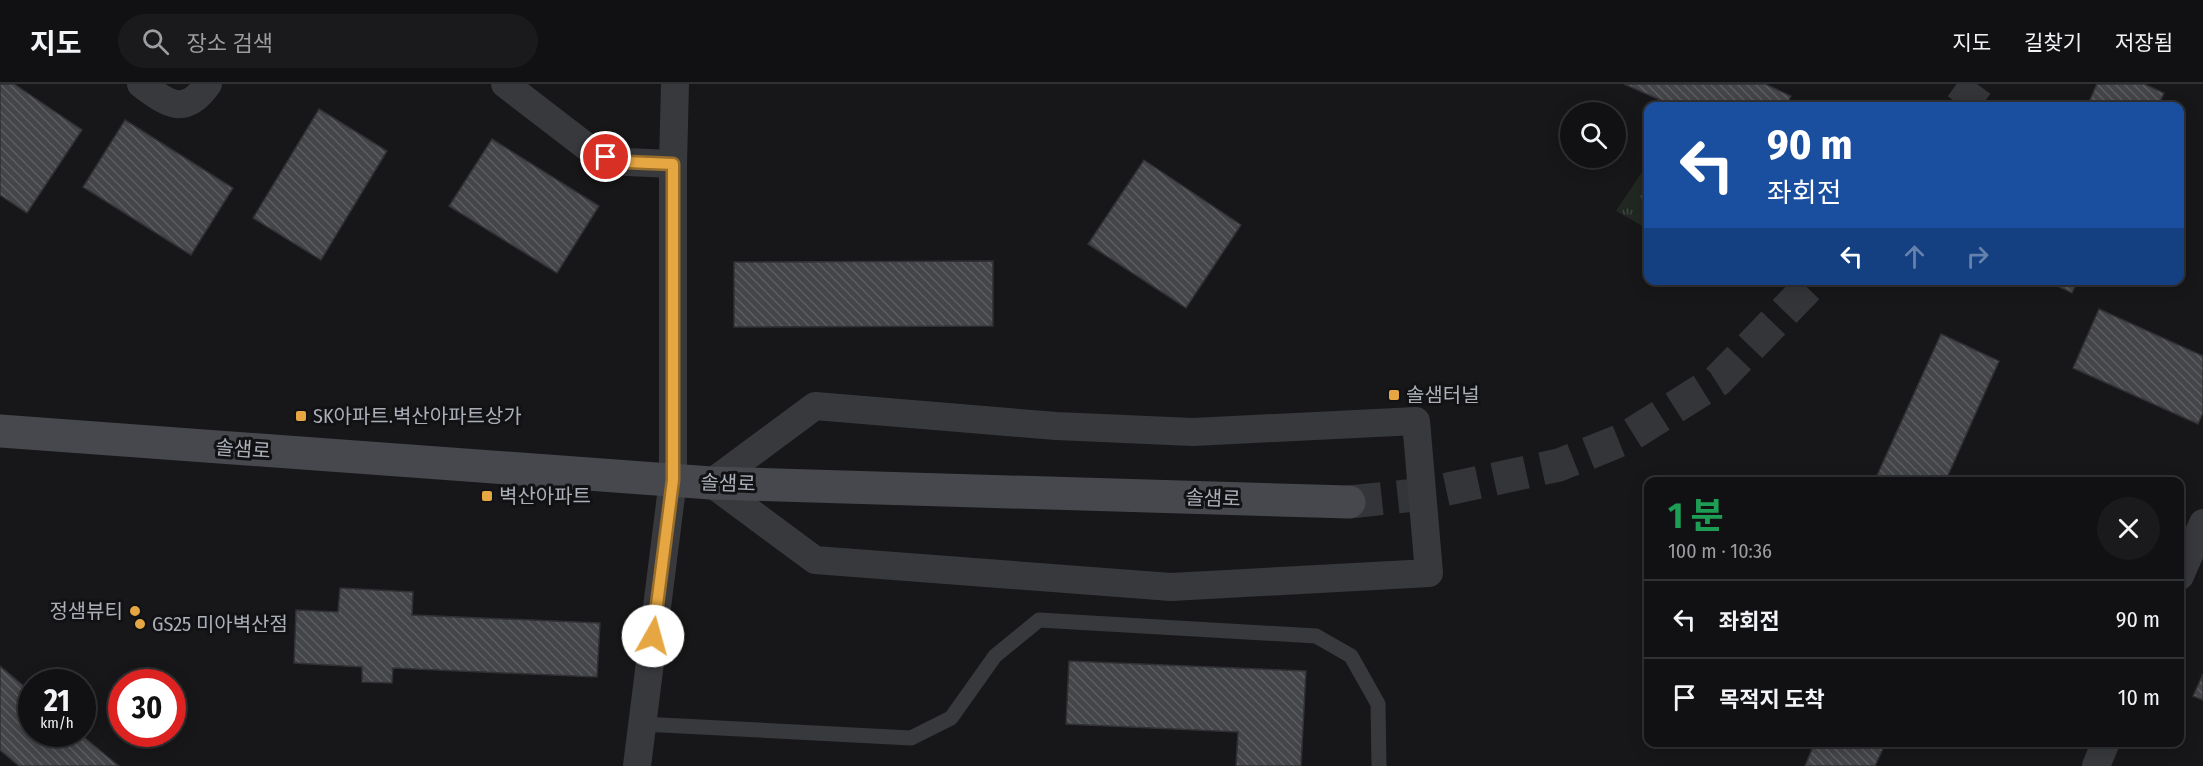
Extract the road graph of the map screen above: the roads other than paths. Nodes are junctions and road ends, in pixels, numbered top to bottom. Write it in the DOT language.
graph roads {
  1 [pos="141,84"];
  2 [pos="208,84"];
  3 [pos="505,84"];
  4 [pos="675,84"];
  5 [pos="673,164"];
  6 [pos="0,431"];
  7 [pos="673,480"];
  8 [pos="711,483"];
  9 [pos="1349,502"];
  10 [pos="2203,523"];
  11 [pos="2184,567"];
  12 [pos="642,724"];
  13 [pos="2104,747"];
  14 [pos="637,766"];
  15 [pos="1378,766"];
  16 [pos="2096,766"];
  1 -- 2 [label="street"];
  3 -- 5 [label="street"];
  4 -- 5 [label="street"];
  5 -- 7 [label="street"];
  6 -- 7 [label="main road, 솔샘로"];
  7 -- 8 [label="main road, 솔샘로"];
  7 -- 12 [label="street"];
  8 -- 8 [label="street"];
  8 -- 9 [label="main road, 솔샘로"];
  10 -- 11 [label="street"];
  12 -- 14 [label="street"];
  12 -- 15 [label="lane"];
  13 -- 16 [label="street"];
}
